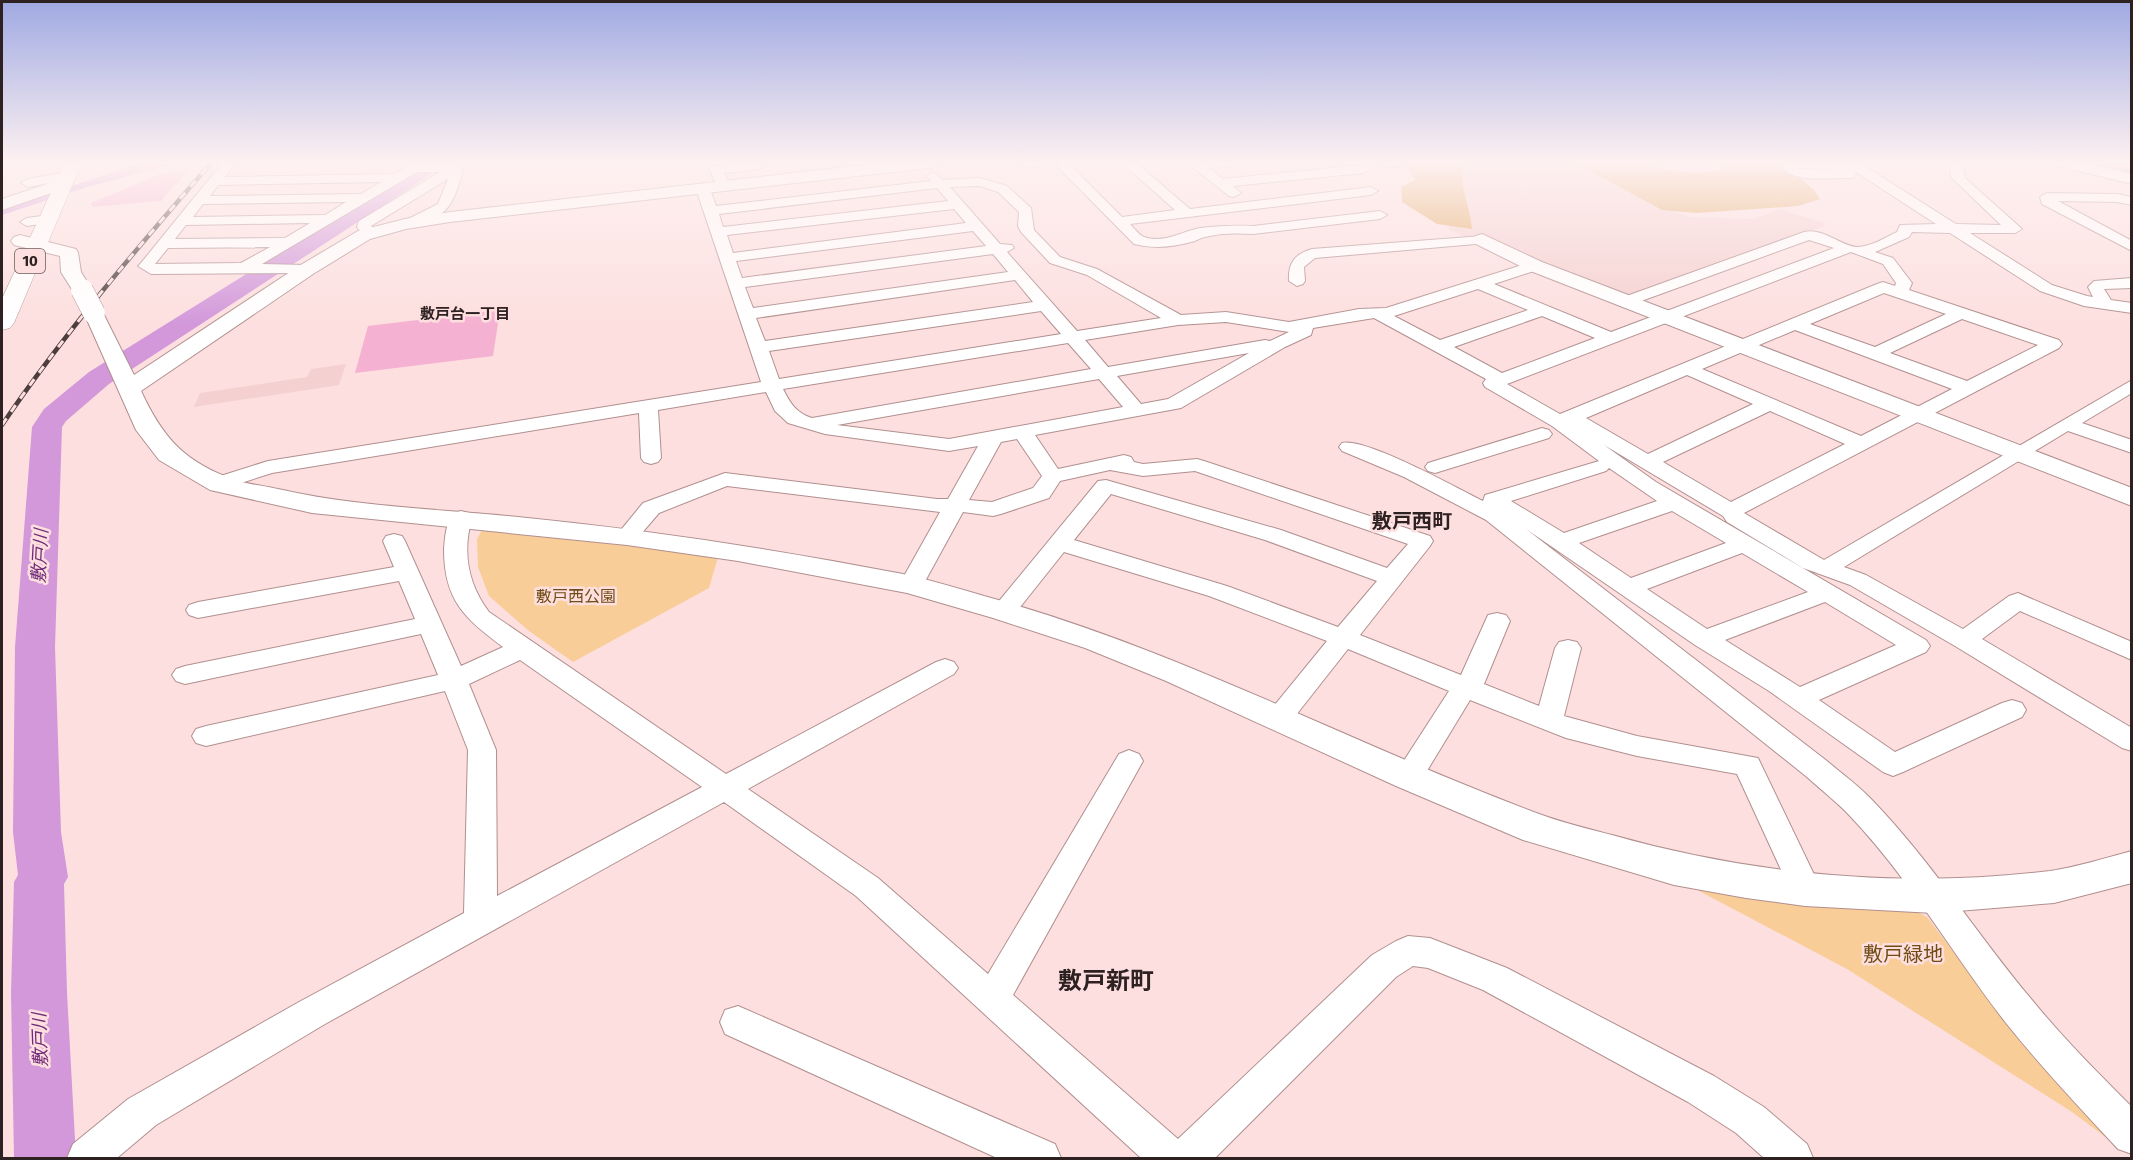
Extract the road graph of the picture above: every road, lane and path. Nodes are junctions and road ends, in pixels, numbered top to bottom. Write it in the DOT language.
graph roads {
  1 [pos="38,216"];
  2 [pos="42,216"];
  3 [pos="58,216"];
  4 [pos="186,216"];
  5 [pos="333,216"];
  6 [pos="377,216"];
  7 [pos="429,216"];
  8 [pos="472,216"];
  9 [pos="712,216"];
  10 [pos="854,216"];
  11 [pos="968,216"];
  12 [pos="1026,216"];
  13 [pos="1116,216"];
  14 [pos="1161,216"];
  15 [pos="1383,216"];
  16 [pos="1930,216"];
  17 [pos="2000,216"];
  18 [pos="2076,216"];
  19 [pos="328,219"];
  20 [pos="182,221"];
  21 [pos="1121,221"];
  22 [pos="405,224"];
  23 [pos="977,226"];
  24 [pos="1950,228"];
  25 [pos="718,232"];
  26 [pos="1405,233"];
  27 [pos="364,236"];
  28 [pos="1482,240"];
  29 [pos="288,242"];
  30 [pos="164,244"];
  31 [pos="1037,244"];
  32 [pos="1421,244"];
  33 [pos="2132,246"];
  34 [pos="997,249"];
  35 [pos="937,257"];
  36 [pos="727,258"];
  37 [pos="1535,266"];
  38 [pos="251,268"];
  39 [pos="857,268"];
  40 [pos="301,270"];
  41 [pos="1020,275"];
  42 [pos="2,277"];
  43 [pos="1297,281"];
  44 [pos="2132,283"];
  45 [pos="736,284"];
  46 [pos="958,284"];
  47 [pos="1479,284"];
  48 [pos="1900,293"];
  49 [pos="875,296"];
  50 [pos="1627,301"];
  51 [pos="1045,304"];
  52 [pos="2106,305"];
  53 [pos="2132,308"];
  54 [pos="1543,310"];
  55 [pos="1374,312"];
  56 [pos="1961,313"];
  57 [pos="747,314"];
  58 [pos="1667,317"];
  59 [pos="1179,320"];
  60 [pos="2,323"];
  61 [pos="1795,324"];
  62 [pos="1304,325"];
  63 [pos="1073,337"];
  64 [pos="1611,338"];
  65 [pos="1278,343"];
  66 [pos="1742,346"];
  67 [pos="759,347"];
  68 [pos="1438,347"];
  69 [pos="1875,354"];
  70 [pos="1687,369"];
  71 [pos="1103,372"];
  72 [pos="1502,380"];
  73 [pos="2132,385"];
  74 [pos="772,386"];
  75 [pos="1967,388"];
  76 [pos="128,389"];
  77 [pos="1769,404"];
  78 [pos="648,406"];
  79 [pos="1136,410"];
  80 [pos="1917,414"];
  81 [pos="1565,419"];
  82 [pos="809,423"];
  83 [pos="2066,424"];
  84 [pos="1022,431"];
  85 [pos="1542,434"];
  86 [pos="994,436"];
  87 [pos="1861,443"];
  88 [pos="1349,447"];
  89 [pos="2132,447"];
  90 [pos="1179,450"];
  91 [pos="2017,453"];
  92 [pos="651,458"];
  93 [pos="1647,462"];
  94 [pos="1110,464"];
  95 [pos="1599,467"];
  96 [pos="1423,470"];
  97 [pos="1053,476"];
  98 [pos="219,484"];
  99 [pos="2132,498"];
  100 [pos="1493,500"];
  101 [pos="1674,503"];
  102 [pos="956,505"];
  103 [pos="1731,511"];
  104 [pos="461,518"];
  105 [pos="627,536"];
  106 [pos="394,541"];
  107 [pos="1561,541"];
  108 [pos="1059,543"];
  109 [pos="1744,544"];
  110 [pos="407,572"];
  111 [pos="1392,578"];
  112 [pos="1827,580"];
  113 [pos="911,585"];
  114 [pos="1629,588"];
  115 [pos="198,610"];
  116 [pos="1004,611"];
  117 [pos="1497,621"];
  118 [pos="430,624"];
  119 [pos="1344,638"];
  120 [pos="1704,639"];
  121 [pos="1964,640"];
  122 [pos="521,648"];
  123 [pos="1568,648"];
  124 [pos="2132,652"];
  125 [pos="945,668"];
  126 [pos="184,675"];
  127 [pos="454,680"];
  128 [pos="1464,688"];
  129 [pos="1799,698"];
  130 [pos="2012,710"];
  131 [pos="1279,717"];
  132 [pos="1549,722"];
  133 [pos="206,736"];
  134 [pos="2132,741"];
  135 [pos="1129,761"];
  136 [pos="1408,776"];
  137 [pos="724,788"];
  138 [pos="2132,867"];
  139 [pos="1805,889"];
  140 [pos="1934,896"];
  141 [pos="482,920"];
  142 [pos="992,1000"];
  143 [pos="738,1022"];
  144 [pos="2132,1135"];
  145 [pos="87,1158"];
  146 [pos="1041,1158"];
  147 [pos="1170,1158"];
  148 [pos="1187,1158"];
  149 [pos="1793,1158"];
  1 -- 42 [label="highway, 10"];
  2 -- 60 [label="highway, 10"];
  3 -- 76 [label="street, bridge"];
  4 -- 20 [label="street"];
  5 -- 19 [label="street"];
  6 -- 27 [label="street"];
  7 -- 22 [label="street"];
  8 -- 22 [label="street"];
  9 -- 25 [label="street"];
  10 -- 25 [label="street"];
  11 -- 23 [label="street"];
  12 -- 31 [label="street"];
  13 -- 21 [label="street"];
  14 -- 21 [label="street"];
  15 -- 21 [label="street"];
  16 -- 24 [label="street"];
  17 -- 24 [label="street"];
  18 -- 33 [label="street"];
  19 -- 20 [label="street"];
  19 -- 29 [label="street"];
  20 -- 30 [label="street"];
  22 -- 27 [label="street"];
  23 -- 34 [label="street"];
  23 -- 36 [label="street"];
  24 -- 48 [label="street"];
  24 -- 52 [label="street"];
  25 -- 36 [label="street"];
  26 -- 32 [label="street"];
  27 -- 40 [label="street"];
  28 -- 32 [label="street"];
  28 -- 37 [label="street"];
  29 -- 30 [label="street"];
  29 -- 38 [label="street"];
  30 -- 38 [label="street"];
  31 -- 34 [label="street"];
  31 -- 59 [label="street"];
  32 -- 43 [label="street"];
  34 -- 35 [label="street"];
  34 -- 41 [label="street"];
  35 -- 39 [label="street"];
  35 -- 46 [label="street"];
  36 -- 45 [label="street"];
  37 -- 47 [label="street"];
  37 -- 50 [label="street"];
  38 -- 40 [label="street"];
  39 -- 45 [label="street"];
  39 -- 49 [label="street"];
  40 -- 76 [label="street"];
  41 -- 46 [label="street"];
  41 -- 51 [label="street"];
  44 -- 52 [label="street"];
  45 -- 57 [label="street"];
  46 -- 49 [label="street"];
  47 -- 54 [label="street"];
  47 -- 55 [label="street"];
  48 -- 56 [label="street"];
  48 -- 61 [label="street"];
  49 -- 57 [label="street"];
  50 -- 58 [label="street"];
  50 -- 58 [label="street"];
  51 -- 63 [label="street"];
  51 -- 67 [label="street"];
  52 -- 53 [label="street"];
  54 -- 64 [label="street"];
  54 -- 68 [label="street"];
  55 -- 62 [label="street"];
  55 -- 68 [label="street"];
  56 -- 69 [label="street"];
  56 -- 75 [label="street"];
  57 -- 67 [label="street"];
  58 -- 64 [label="street"];
  58 -- 66 [label="street"];
  59 -- 62 [label="street"];
  59 -- 63 [label="street"];
  61 -- 66 [label="street"];
  61 -- 69 [label="street"];
  62 -- 65 [label="street"];
  63 -- 71 [label="street"];
  63 -- 74 [label="street"];
  64 -- 72 [label="street"];
  65 -- 71 [label="street"];
  65 -- 79 [label="street"];
  66 -- 70 [label="street"];
  66 -- 80 [label="street"];
  67 -- 74 [label="street"];
  68 -- 72 [label="street"];
  69 -- 75 [label="street"];
  70 -- 77 [label="street"];
  70 -- 81 [label="street"];
  71 -- 79 [label="street"];
  71 -- 82 [label="street"];
  72 -- 81 [label="street"];
  73 -- 83 [label="street"];
  74 -- 78 [label="street"];
  74 -- 82 [label="street"];
  75 -- 80 [label="street"];
  76 -- 98 [label="street"];
  77 -- 87 [label="street"];
  77 -- 93 [label="street"];
  78 -- 92 [label="street"];
  78 -- 98 [label="street"];
  79 -- 84 [label="street"];
  80 -- 87 [label="street"];
  80 -- 91 [label="street"];
  81 -- 93 [label="street"];
  81 -- 101 [label="street"];
  82 -- 86 [label="street"];
  83 -- 89 [label="street"];
  83 -- 91 [label="street"];
  84 -- 86 [label="street"];
  84 -- 97 [label="street"];
  85 -- 96 [label="street"];
  86 -- 102 [label="street"];
  87 -- 103 [label="street"];
  88 -- 96 [label="street"];
  90 -- 94 [label="street"];
  91 -- 99 [label="street"];
  91 -- 112 [label="street"];
  93 -- 103 [label="street"];
  94 -- 97 [label="street"];
  94 -- 111 [label="street"];
  95 -- 100 [label="street"];
  96 -- 100 [label="street"];
  96 -- 140 [label="street"];
  97 -- 102 [label="street"];
  98 -- 104 [label="street"];
  100 -- 107 [label="street"];
  101 -- 107 [label="street"];
  101 -- 109 [label="street"];
  102 -- 105 [label="street"];
  102 -- 113 [label="street"];
  103 -- 112 [label="street"];
  104 -- 105 [label="street"];
  104 -- 122 [label="street"];
  105 -- 113 [label="street"];
  106 -- 110 [label="street"];
  107 -- 114 [label="street"];
  108 -- 111 [label="street"];
  108 -- 116 [label="street"];
  108 -- 119 [label="street"];
  109 -- 112 [label="street"];
  109 -- 114 [label="street"];
  110 -- 115 [label="street"];
  110 -- 118 [label="street"];
  111 -- 119 [label="street"];
  112 -- 120 [label="street"];
  112 -- 121 [label="street"];
  112 -- 129 [label="street"];
  113 -- 116 [label="street"];
  114 -- 120 [label="street"];
  116 -- 131 [label="street"];
  117 -- 128 [label="street"];
  118 -- 126 [label="street"];
  118 -- 127 [label="street"];
  119 -- 128 [label="street"];
  119 -- 131 [label="street"];
  120 -- 129 [label="street"];
  121 -- 124 [label="street"];
  121 -- 134 [label="street"];
  122 -- 127 [label="street"];
  122 -- 137 [label="street"];
  123 -- 132 [label="street"];
  125 -- 137 [label="street"];
  127 -- 133 [label="street"];
  127 -- 141 [label="street"];
  128 -- 132 [label="street"];
  128 -- 136 [label="street"];
  129 -- 130 [label="street"];
  131 -- 136 [label="street"];
  132 -- 139 [label="street"];
  135 -- 142 [label="street"];
  136 -- 139 [label="street"];
  137 -- 141 [label="street"];
  137 -- 142 [label="street"];
  138 -- 140 [label="street"];
  139 -- 140 [label="street"];
  140 -- 144 [label="street"];
  141 -- 145 [label="street"];
  142 -- 147 [label="street"];
  143 -- 146 [label="street"];
  148 -- 149 [label="street"];
}
